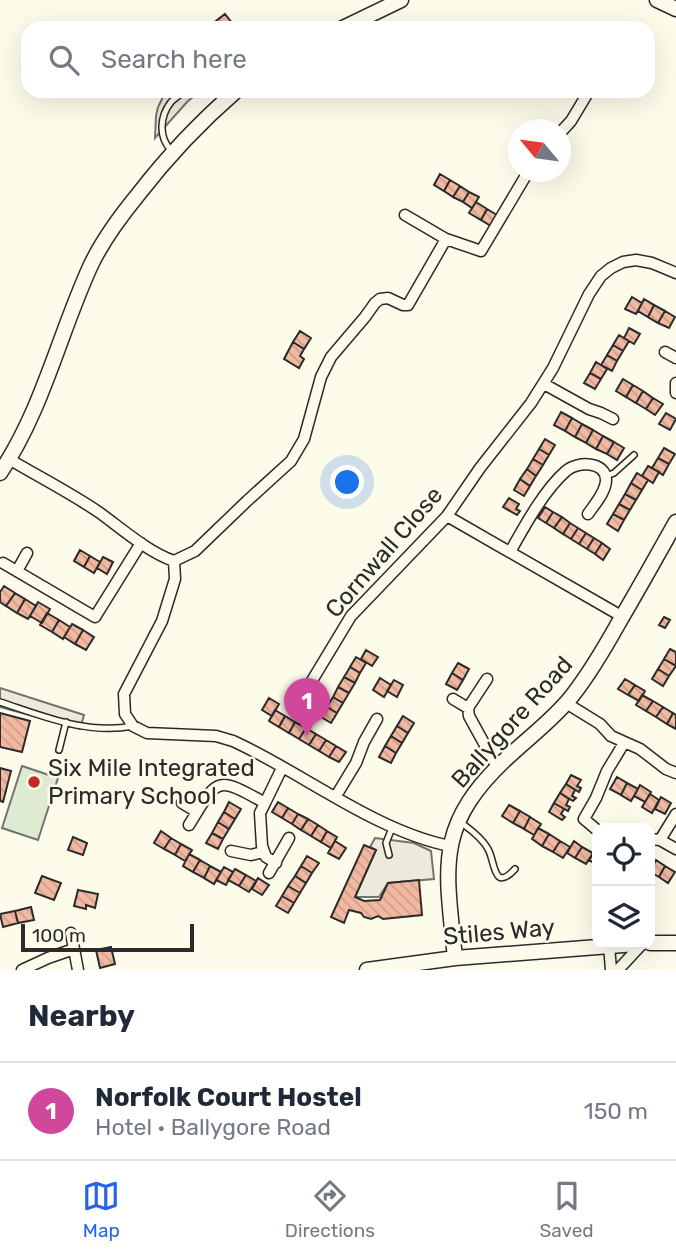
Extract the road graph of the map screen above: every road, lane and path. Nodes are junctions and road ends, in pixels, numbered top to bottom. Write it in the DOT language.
graph roads {
  1 [pos="401,0"];
  2 [pos="657,0"];
  3 [pos="676,9"];
  4 [pos="358,21"];
  5 [pos="177,98"];
  6 [pos="228,98"];
  7 [pos="585,98"];
  8 [pos="571,121"];
  9 [pos="173,151"];
  10 [pos="522,182"];
  11 [pos="405,215"];
  12 [pos="446,239"];
  13 [pos="676,273"];
  14 [pos="665,352"];
  15 [pos="676,358"];
  16 [pos="676,383"];
  17 [pos="544,384"];
  18 [pos="676,393"];
  19 [pos="613,419"];
  20 [pos="634,455"];
  21 [pos="9,459"];
  22 [pos="0,473"];
  23 [pos="606,477"];
  24 [pos="588,514"];
  25 [pos="447,516"];
  26 [pos="676,522"];
  27 [pos="141,542"];
  28 [pos="510,552"];
  29 [pos="27,553"];
  30 [pos="174,561"];
  31 [pos="3,563"];
  32 [pos="17,570"];
  33 [pos="623,617"];
  34 [pos="487,679"];
  35 [pos="310,684"];
  36 [pos="453,699"];
  37 [pos="0,702"];
  38 [pos="566,703"];
  39 [pos="468,708"];
  40 [pos="377,719"];
  41 [pos="66,722"];
  42 [pos="133,726"];
  43 [pos="624,743"];
  44 [pos="59,750"];
  45 [pos="497,767"];
  46 [pos="282,768"];
  47 [pos="676,773"];
  48 [pos="335,796"];
  49 [pos="182,803"];
  50 [pos="265,803"];
  51 [pos="198,812"];
  52 [pos="676,814"];
  53 [pos="458,820"];
  54 [pos="190,825"];
  55 [pos="592,825"];
  56 [pos="393,826"];
  57 [pos="289,838"];
  58 [pos="655,839"];
  59 [pos="450,846"];
  60 [pos="676,849"];
  61 [pos="231,851"];
  62 [pos="263,852"];
  63 [pos="389,855"];
  64 [pos="276,863"];
  65 [pos="515,869"];
  66 [pos="270,873"];
  67 [pos="71,933"];
  68 [pos="655,943"];
  69 [pos="676,943"];
  70 [pos="592,946"];
  71 [pos="74,949"];
  72 [pos="609,949"];
  73 [pos="637,949"];
  74 [pos="455,958"];
  75 [pos="22,970"];
  76 [pos="78,970"];
  77 [pos="367,970"];
  78 [pos="611,970"];
  79 [pos="618,970"];
  1 -- 4 [label="street"];
  2 -- 3 [label="street"];
  5 -- 9 [label="lane"];
  6 -- 9 [label="street"];
  7 -- 8 [label="street"];
  9 -- 21 [label="street"];
  10 -- 12 [label="street"];
  11 -- 12 [label="street"];
  12 -- 30 [label="street"];
  13 -- 17 [label="street, Cornwall Close"];
  14 -- 15 [label="street"];
  16 -- 18 [label="street"];
  17 -- 19 [label="street"];
  17 -- 25 [label="street, Cornwall Close"];
  20 -- 23 [label="lane"];
  21 -- 22 [label="street"];
  21 -- 27 [label="street"];
  23 -- 24 [label="street"];
  23 -- 28 [label="street"];
  25 -- 28 [label="street"];
  25 -- 35 [label="street, Cornwall Close"];
  26 -- 33 [label="street, Ballygore Road"];
  27 -- 30 [label="street"];
  27 -- 32 [label="street"];
  28 -- 33 [label="street"];
  29 -- 32 [label="street"];
  30 -- 42 [label="street"];
  31 -- 32 [label="street"];
  33 -- 38 [label="street, Ballygore Road"];
  34 -- 39 [label="street"];
  36 -- 39 [label="street"];
  37 -- 41 [label="lane"];
  38 -- 43 [label="street"];
  38 -- 45 [label="street, Ballygore Road"];
  39 -- 45 [label="street"];
  40 -- 48 [label="street"];
  41 -- 42 [label="lane"];
  41 -- 44 [label="lane"];
  42 -- 46 [label="street"];
  43 -- 47 [label="street"];
  43 -- 55 [label="street"];
  45 -- 53 [label="street, Ballygore Road"];
  46 -- 48 [label="street"];
  46 -- 50 [label="street"];
  48 -- 56 [label="street"];
  49 -- 51 [label="street"];
  50 -- 51 [label="street"];
  50 -- 62 [label="street"];
  51 -- 54 [label="street"];
  52 -- 58 [label="street"];
  53 -- 59 [label="street, Ballygore Road"];
  53 -- 65 [label="lane"];
  56 -- 59 [label="street"];
  56 -- 63 [label="lane"];
  57 -- 64 [label="street"];
  58 -- 60 [label="street"];
  59 -- 74 [label="street, Ballygore Road"];
  61 -- 62 [label="street"];
  62 -- 64 [label="street"];
  64 -- 66 [label="street"];
  67 -- 71 [label="street"];
  68 -- 69 [label="street"];
  70 -- 74 [label="street, Stiles Way"];
  71 -- 75 [label="street"];
  71 -- 76 [label="street"];
  72 -- 78 [label="street"];
  73 -- 79 [label="street"];
  74 -- 77 [label="street, Stiles Way"];
}
